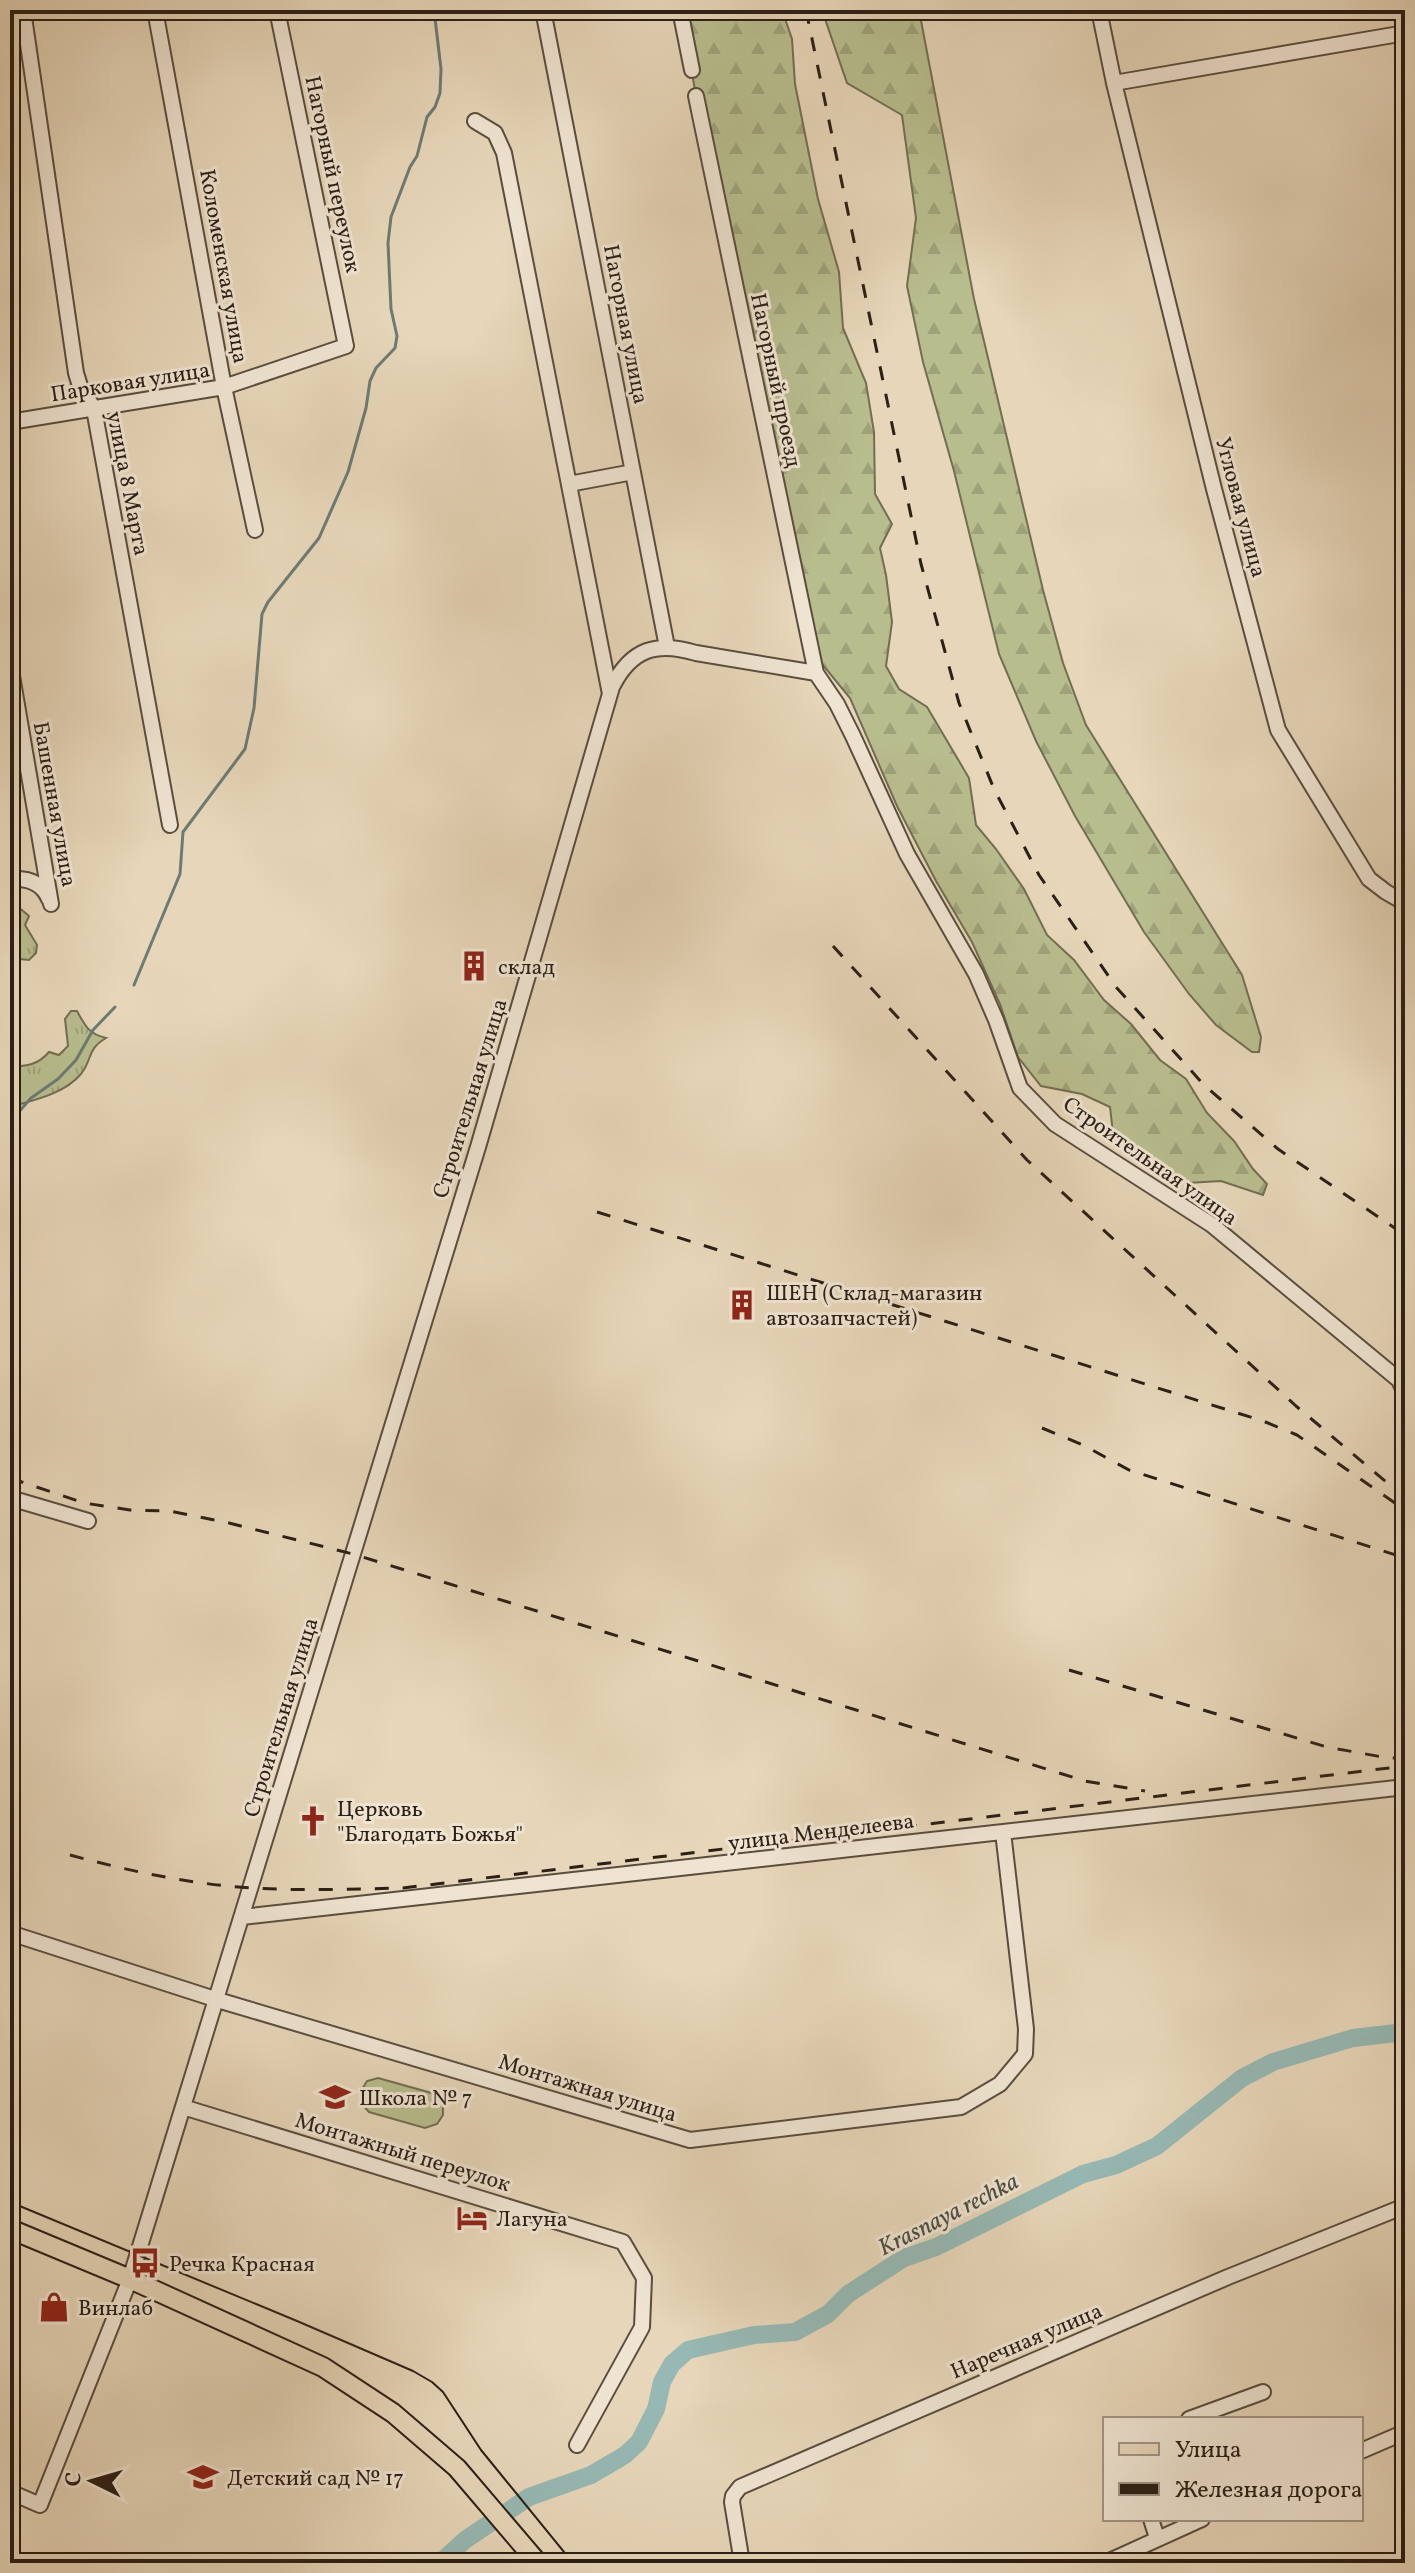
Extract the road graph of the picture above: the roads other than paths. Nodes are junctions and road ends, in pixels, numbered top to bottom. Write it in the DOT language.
graph roads {
  1 [pos="23,10"];
  2 [pos="155,10"];
  3 [pos="277,10"];
  4 [pos="543,10"];
  5 [pos="680,10"];
  6 [pos="1099,10"];
  7 [pos="1405,33"];
  8 [pos="692,70"];
  9 [pos="1114,83"];
  10 [pos="696,96"];
  11 [pos="475,121"];
  12 [pos="346,346"];
  13 [pos="224,387"];
  14 [pos="94,409"];
  15 [pos="10,422"];
  16 [pos="633,472"];
  17 [pos="569,484"];
  18 [pos="255,530"];
  19 [pos="667,647"];
  20 [pos="10,664"];
  21 [pos="816,673"];
  22 [pos="610,694"];
  23 [pos="170,825"];
  24 [pos="10,879"];
  25 [pos="1405,903"];
  26 [pos="1405,1393"];
  27 [pos="10,1498"];
  28 [pos="88,1521"];
  29 [pos="1405,1787"];
  30 [pos="1003,1832"];
  31 [pos="242,1917"];
  32 [pos="10,1933"];
  33 [pos="217,1999"];
  34 [pos="183,2107"];
  35 [pos="1405,2206"];
  36 [pos="10,2229"];
  37 [pos="130,2279"];
  38 [pos="1263,2392"];
  39 [pos="1194,2417"];
  40 [pos="1405,2432"];
  41 [pos="577,2445"];
  42 [pos="1363,2450"];
  43 [pos="10,2492"];
  44 [pos="1152,2521"];
  45 [pos="1197,2521"];
  46 [pos="1157,2538"];
  47 [pos="538,2563"];
  48 [pos="742,2563"];
  49 [pos="1105,2563"];
  1 -- 14 [label="street, улица 8 Марта"];
  2 -- 13 [label="street, Коломенская улица"];
  3 -- 12 [label="street, Нагорный переулок"];
  4 -- 16 [label="street, Нагорная улица"];
  5 -- 8 [label="street"];
  6 -- 9 [label="street, Угловая улица"];
  7 -- 9 [label="street"];
  9 -- 25 [label="street, Угловая улица"];
  10 -- 21 [label="street, Нагорный проезд"];
  11 -- 17 [label="street"];
  12 -- 13 [label="street, Парковая улица"];
  13 -- 14 [label="street, Парковая улица"];
  13 -- 18 [label="street, Коломенская улица"];
  14 -- 15 [label="street, Парковая улица"];
  14 -- 23 [label="street, улица 8 Марта"];
  16 -- 17 [label="street"];
  16 -- 19 [label="street, Нагорная улица"];
  17 -- 22 [label="street"];
  19 -- 21 [label="street, Строительная улица"];
  19 -- 22 [label="street, Строительная улица"];
  20 -- 24 [label="street, Башенная улица"];
  21 -- 26 [label="street, Строительная улица"];
  22 -- 31 [label="street, Строительная улица"];
  27 -- 28 [label="street"];
  29 -- 30 [label="street, улица Менделеева"];
  30 -- 31 [label="street, улица Менделеева"];
  30 -- 33 [label="street, Монтажная улица"];
  31 -- 33 [label="street, Строительная улица"];
  32 -- 33 [label="street, Монтажная улица"];
  33 -- 34 [label="street, Строительная улица"];
  34 -- 37 [label="street, Строительная улица"];
  34 -- 41 [label="street, Монтажный переулок"];
  35 -- 48 [label="street, Наречная улица"];
  36 -- 37 [label="main road"];
  37 -- 43 [label="street, Строительная улица"];
  37 -- 47 [label="main road"];
  38 -- 39 [label="street"];
  40 -- 42 [label="street"];
  44 -- 46 [label="street"];
  45 -- 46 [label="street"];
  46 -- 49 [label="street"];
}
